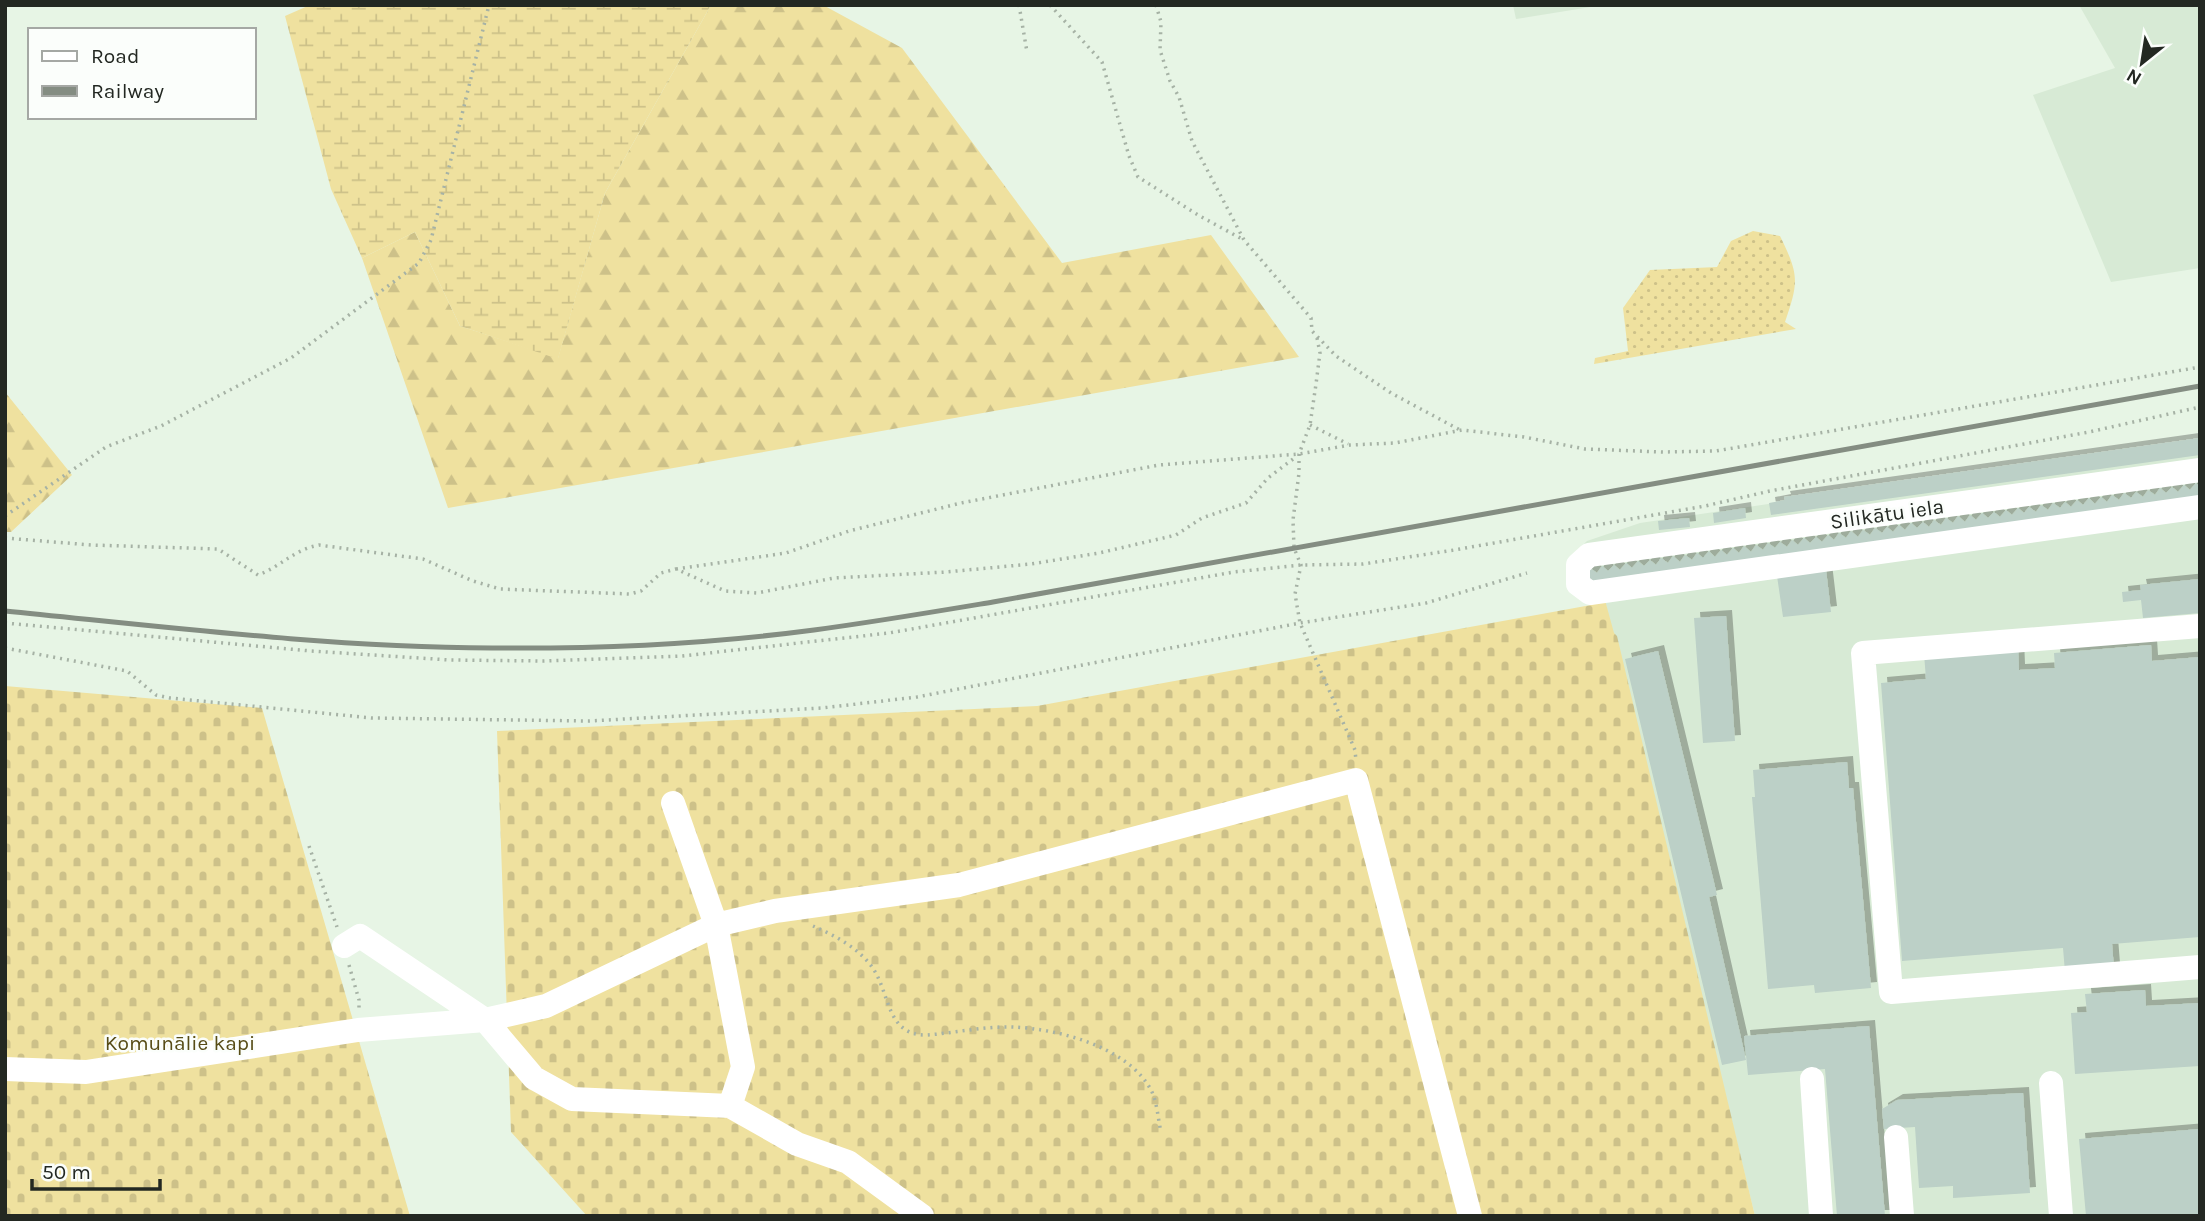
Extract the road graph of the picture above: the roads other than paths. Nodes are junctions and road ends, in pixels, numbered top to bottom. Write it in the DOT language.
graph roads {
  1 [pos="2200,470"];
  2 [pos="2200,507"];
  3 [pos="2200,626"];
  4 [pos="673,803"];
  5 [pos="716,925"];
  6 [pos="344,946"];
  7 [pos="2200,967"];
  8 [pos="485,1020"];
  9 [pos="5,1069"];
  10 [pos="1812,1079"];
  11 [pos="2051,1083"];
  12 [pos="730,1106"];
  13 [pos="1896,1137"];
  14 [pos="922,1216"];
  15 [pos="1470,1216"];
  16 [pos="1821,1216"];
  17 [pos="1902,1216"];
  18 [pos="2062,1216"];
  1 -- 2 [label="lane, Silikātu iela"];
  3 -- 7 [label="lane"];
  4 -- 5 [label="lane"];
  5 -- 8 [label="lane"];
  5 -- 12 [label="lane"];
  5 -- 15 [label="lane"];
  6 -- 8 [label="lane"];
  8 -- 9 [label="lane"];
  8 -- 12 [label="lane"];
  10 -- 16 [label="lane"];
  11 -- 18 [label="lane"];
  12 -- 14 [label="lane"];
  13 -- 17 [label="lane"];
}
